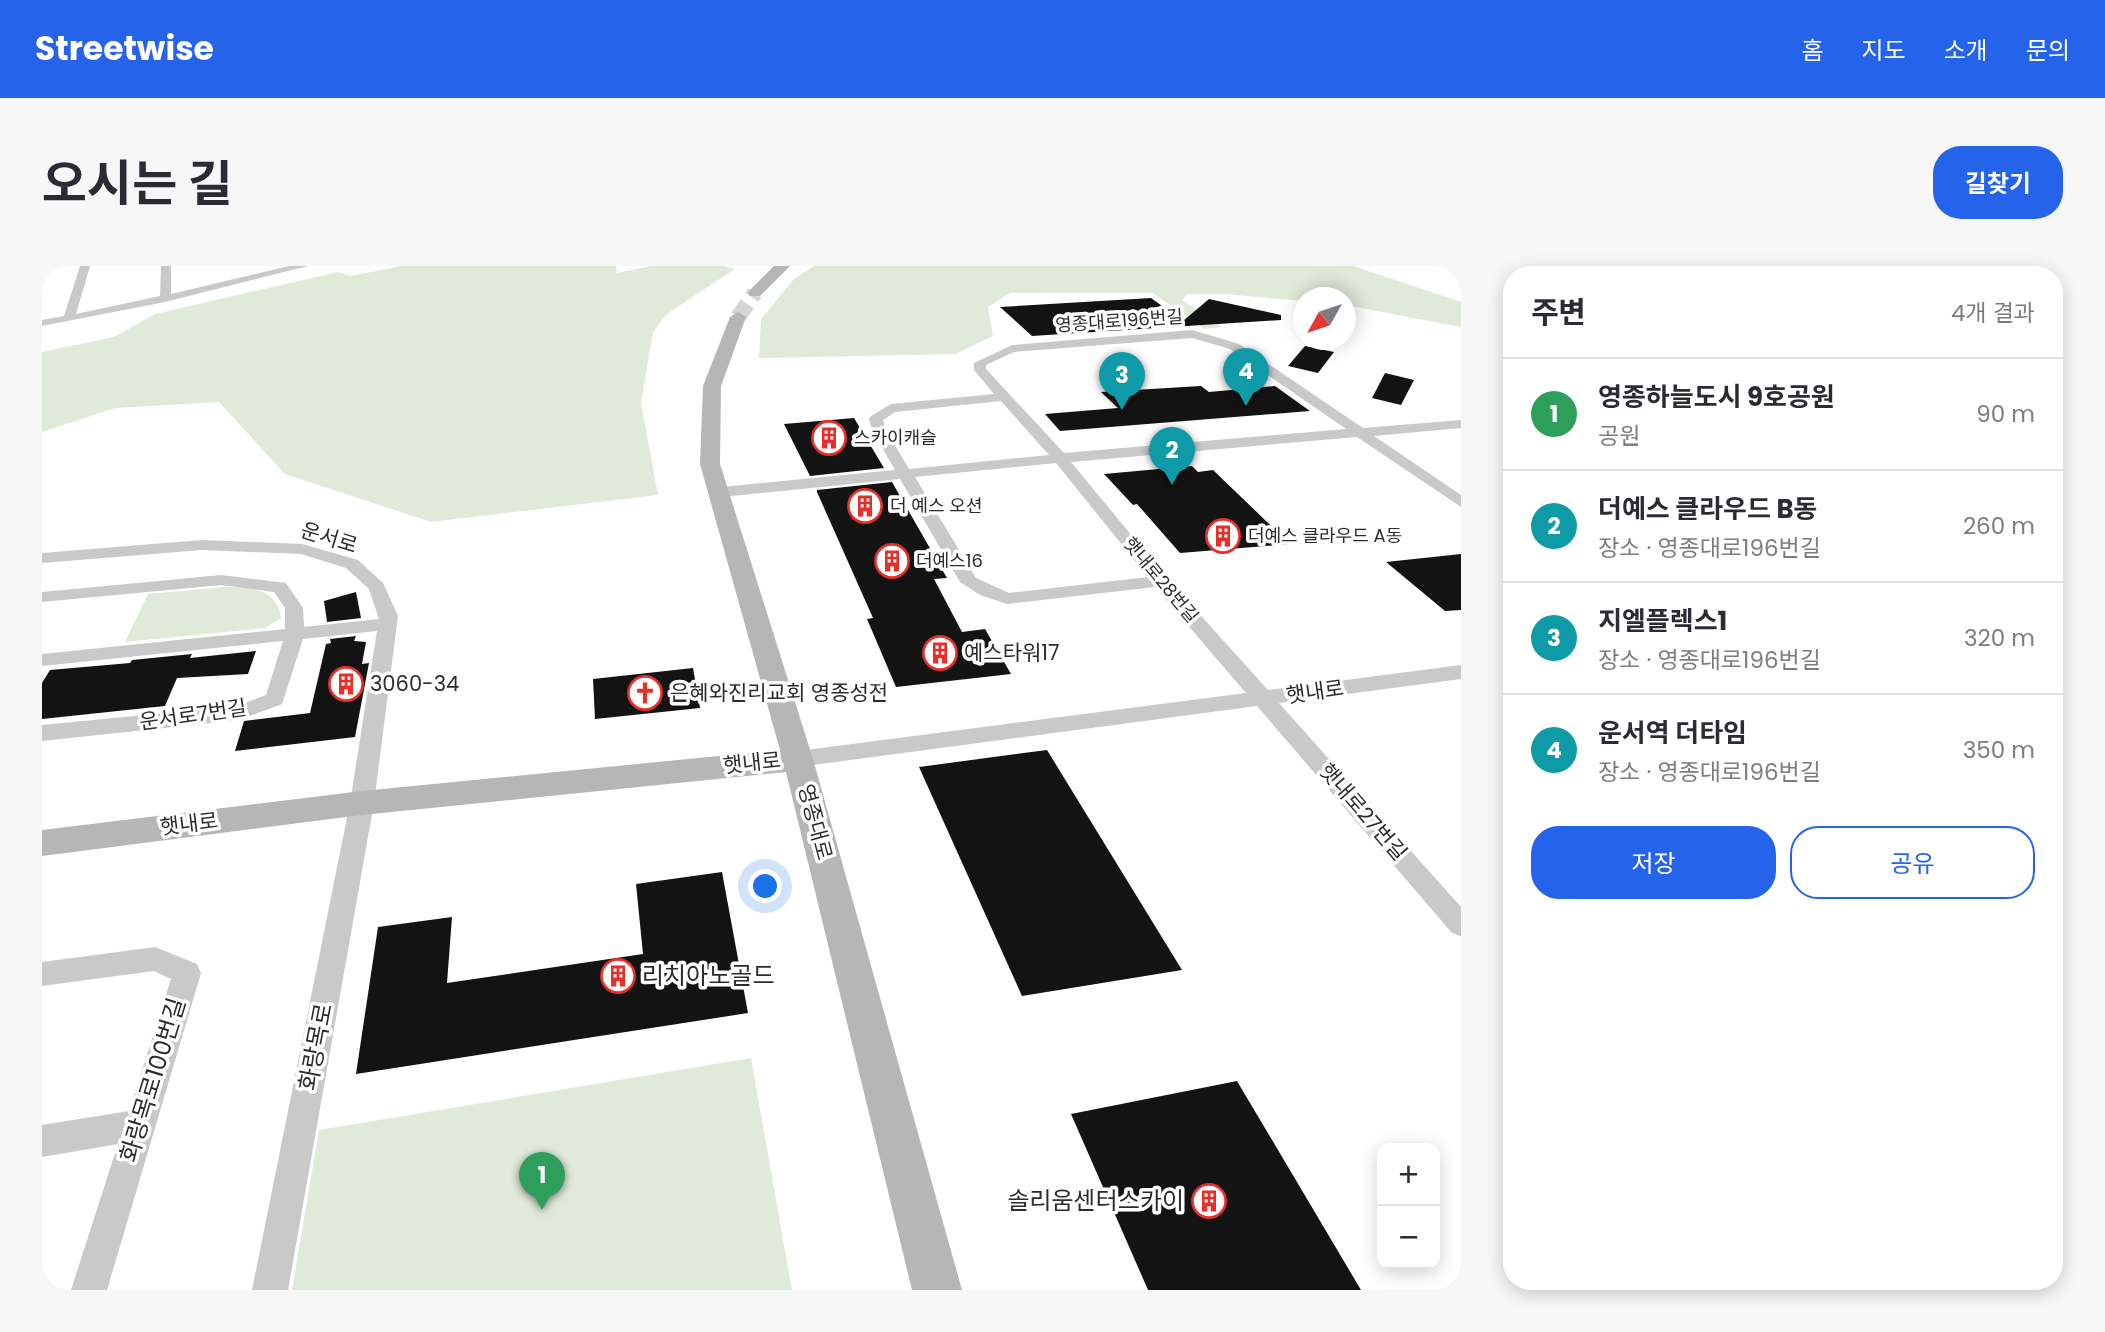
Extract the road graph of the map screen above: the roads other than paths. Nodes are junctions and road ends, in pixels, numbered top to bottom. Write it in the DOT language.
graph roads {
  1 [pos="85,266"];
  2 [pos="166,266"];
  3 [pos="303,266"];
  4 [pos="783,266"];
  5 [pos="256,271"];
  6 [pos="755,293"];
  7 [pos="165,299"];
  8 [pos="738,317"];
  9 [pos="69,319"];
  10 [pos="42,323"];
  11 [pos="1002,397"];
  12 [pos="1461,424"];
  13 [pos="1362,433"];
  14 [pos="1060,458"];
  15 [pos="904,473"];
  16 [pos="720,492"];
  17 [pos="1461,502"];
  18 [pos="42,558"];
  19 [pos="1160,581"];
  20 [pos="42,597"];
  21 [pos="388,624"];
  22 [pos="295,633"];
  23 [pos="42,660"];
  24 [pos="1461,672"];
  25 [pos="1265,699"];
  26 [pos="42,733"];
  27 [pos="799,758"];
  28 [pos="362,803"];
  29 [pos="42,843"];
  30 [pos="1461,925"];
  31 [pos="42,974"];
  32 [pos="138,1125"];
  33 [pos="42,1141"];
  34 [pos="89,1290"];
  35 [pos="270,1290"];
  36 [pos="937,1290"];
  1 -- 9 [label="street"];
  2 -- 7 [label="street"];
  3 -- 5 [label="street"];
  4 -- 6 [label="main road"];
  5 -- 7 [label="street"];
  7 -- 9 [label="street"];
  8 -- 16 [label="main road, 영종대로"];
  9 -- 10 [label="street"];
  11 -- 13 [label="street, 영종대로196번길"];
  11 -- 14 [label="street, 영종대로196번길"];
  11 -- 15 [label="street"];
  12 -- 13 [label="street"];
  13 -- 14 [label="street"];
  13 -- 17 [label="street"];
  14 -- 15 [label="street"];
  14 -- 19 [label="street, 햇내로28번길"];
  15 -- 16 [label="street"];
  15 -- 19 [label="street"];
  16 -- 27 [label="main road, 영종대로"];
  18 -- 21 [label="street, 운서로"];
  19 -- 25 [label="street, 햇내로28번길"];
  20 -- 22 [label="street, 운서로7번길"];
  21 -- 22 [label="street"];
  21 -- 28 [label="street, 운서로"];
  22 -- 23 [label="street"];
  22 -- 26 [label="street, 운서로7번길"];
  24 -- 25 [label="street, 햇내로"];
  25 -- 27 [label="street, 햇내로"];
  25 -- 30 [label="street, 햇내로27번길"];
  27 -- 28 [label="main road, 햇내로"];
  27 -- 36 [label="main road, 영종대로"];
  28 -- 29 [label="main road, 햇내로"];
  28 -- 35 [label="street, 화랑목로"];
  31 -- 32 [label="street, 화랑목로100번길"];
  32 -- 33 [label="street"];
  32 -- 34 [label="street, 화랑목로100번길"];
}
